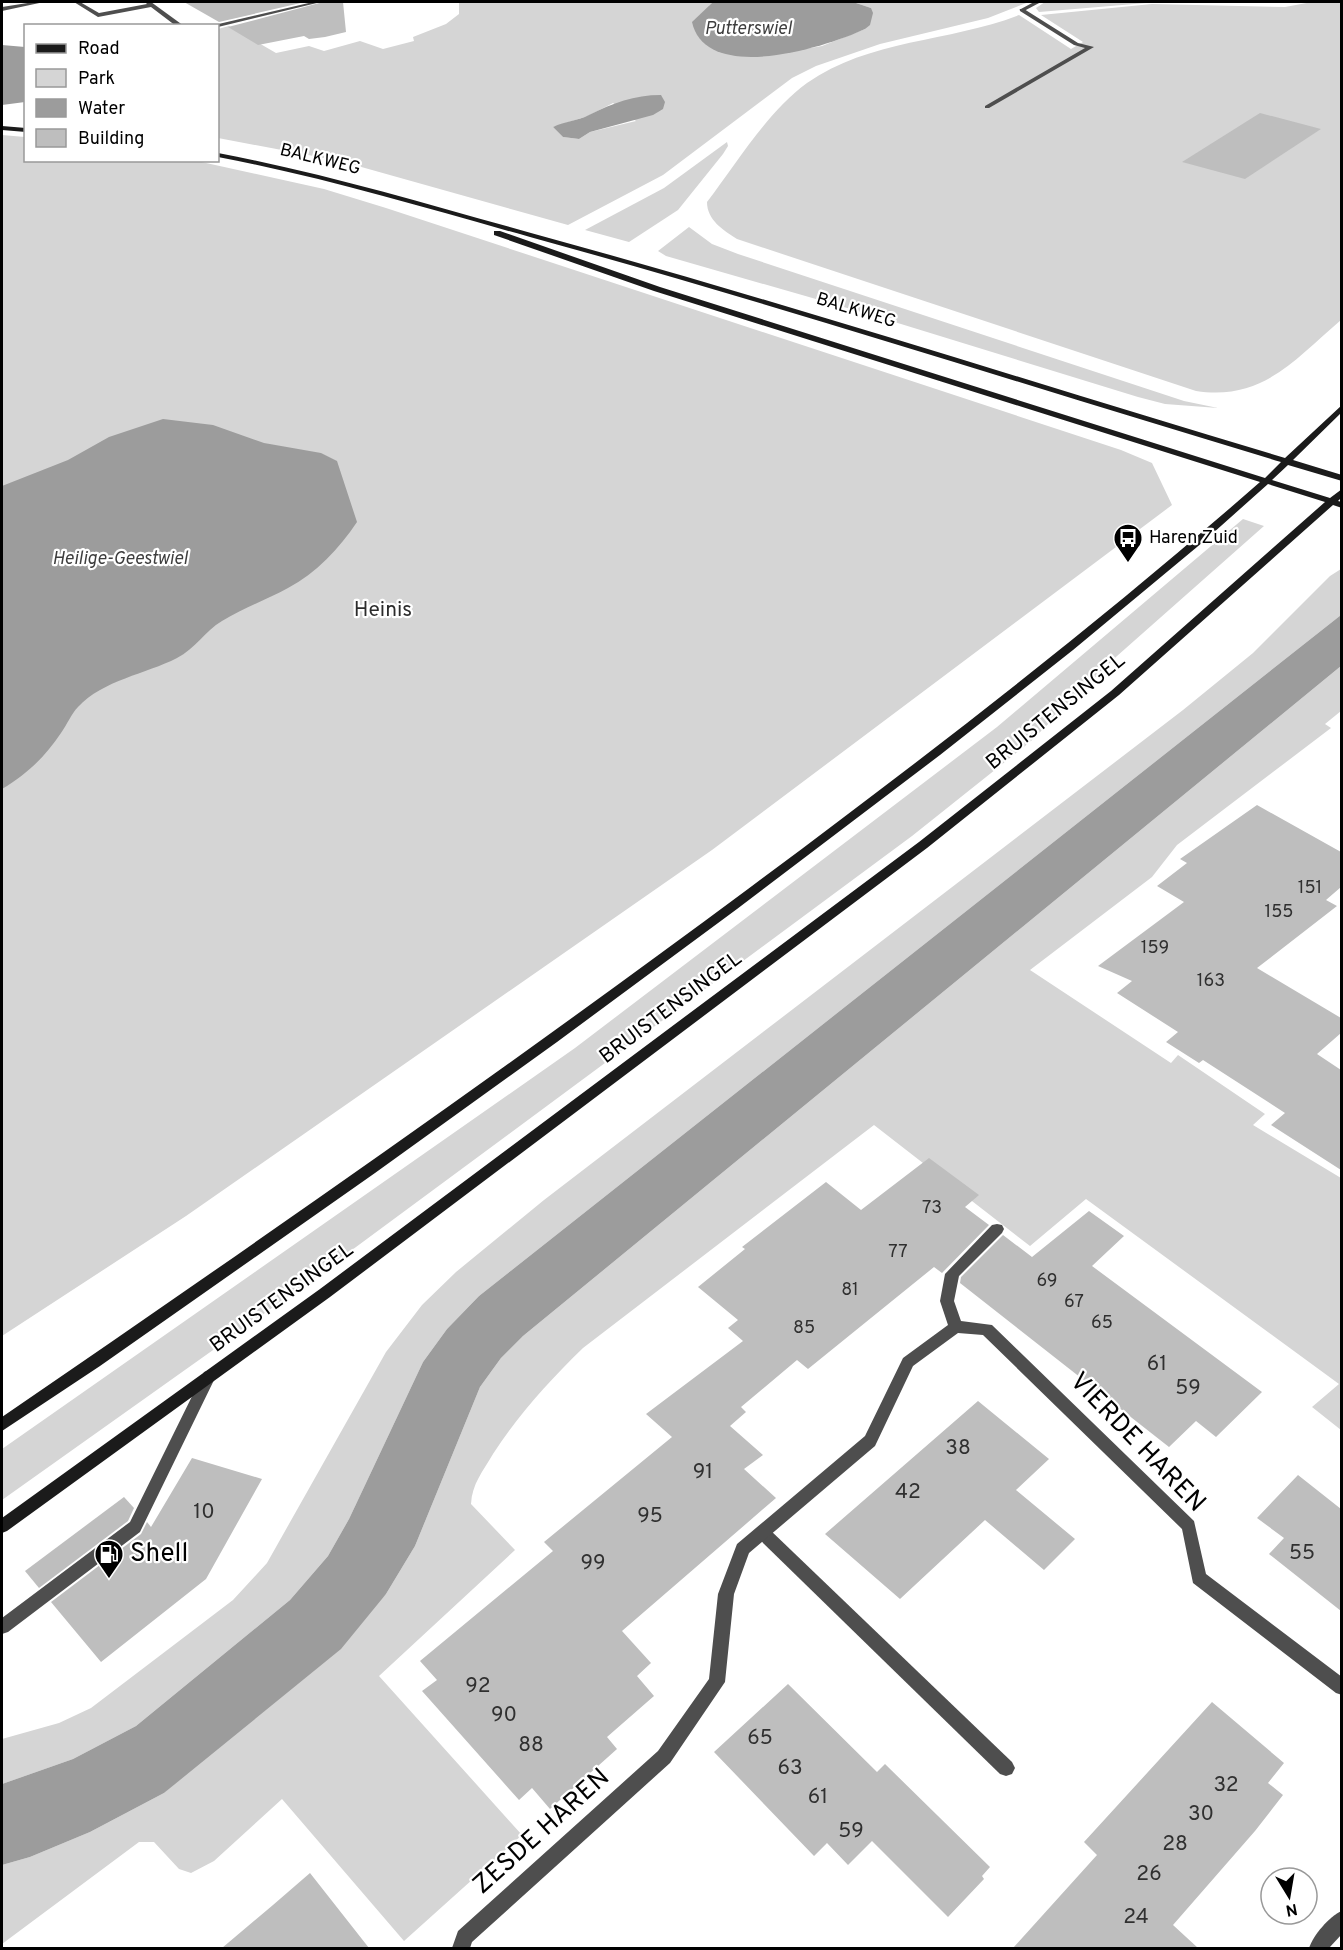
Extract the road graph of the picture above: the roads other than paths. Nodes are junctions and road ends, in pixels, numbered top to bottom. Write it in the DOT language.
graph roads {
  1 [pos="41,2"];
  2 [pos="76,2"];
  3 [pos="318,2"];
  4 [pos="1038,2"];
  5 [pos="150,3"];
  6 [pos="2,9"];
  7 [pos="178,24"];
  8 [pos="219,25"];
  9 [pos="987,107"];
  10 [pos="2,128"];
  11 [pos="24,130"];
  12 [pos="219,155"];
  13 [pos="414,203"];
  14 [pos="1341,407"];
  15 [pos="1285,461"];
  16 [pos="1341,478"];
  17 [pos="1265,481"];
  18 [pos="1341,492"];
  19 [pos="1331,502"];
  20 [pos="1341,505"];
  21 [pos="998,1229"];
  22 [pos="956,1327"];
  23 [pos="210,1376"];
  24 [pos="2,1425"];
  25 [pos="2,1526"];
  26 [pos="763,1533"];
  27 [pos="2,1627"];
  28 [pos="1341,1687"];
  29 [pos="1006,1768"];
  30 [pos="1341,1920"];
  31 [pos="461,1948"];
  32 [pos="1318,1948"];
  1 -- 6 [label="street"];
  2 -- 5 [label="street"];
  3 -- 8 [label="street"];
  4 -- 9 [label="street"];
  5 -- 7 [label="street"];
  10 -- 11 [label="main road"];
  12 -- 13 [label="main road, BALKWEG"];
  13 -- 15 [label="main road, BALKWEG"];
  13 -- 17 [label="main road, BALKWEG"];
  14 -- 15 [label="main road, BRUISTENSINGEL"];
  15 -- 16 [label="main road, BALKWEG"];
  15 -- 17 [label="main road, BRUISTENSINGEL"];
  17 -- 19 [label="main road, BALKWEG"];
  17 -- 24 [label="main road, BRUISTENSINGEL"];
  18 -- 19 [label="main road, BRUISTENSINGEL"];
  19 -- 20 [label="main road, BALKWEG"];
  19 -- 23 [label="main road, BRUISTENSINGEL"];
  21 -- 22 [label="street"];
  22 -- 26 [label="street"];
  22 -- 28 [label="street, VIERDE HAREN"];
  23 -- 25 [label="main road, BRUISTENSINGEL"];
  23 -- 27 [label="street"];
  26 -- 29 [label="street"];
  26 -- 31 [label="street, ZESDE HAREN"];
  30 -- 32 [label="street"];
}
